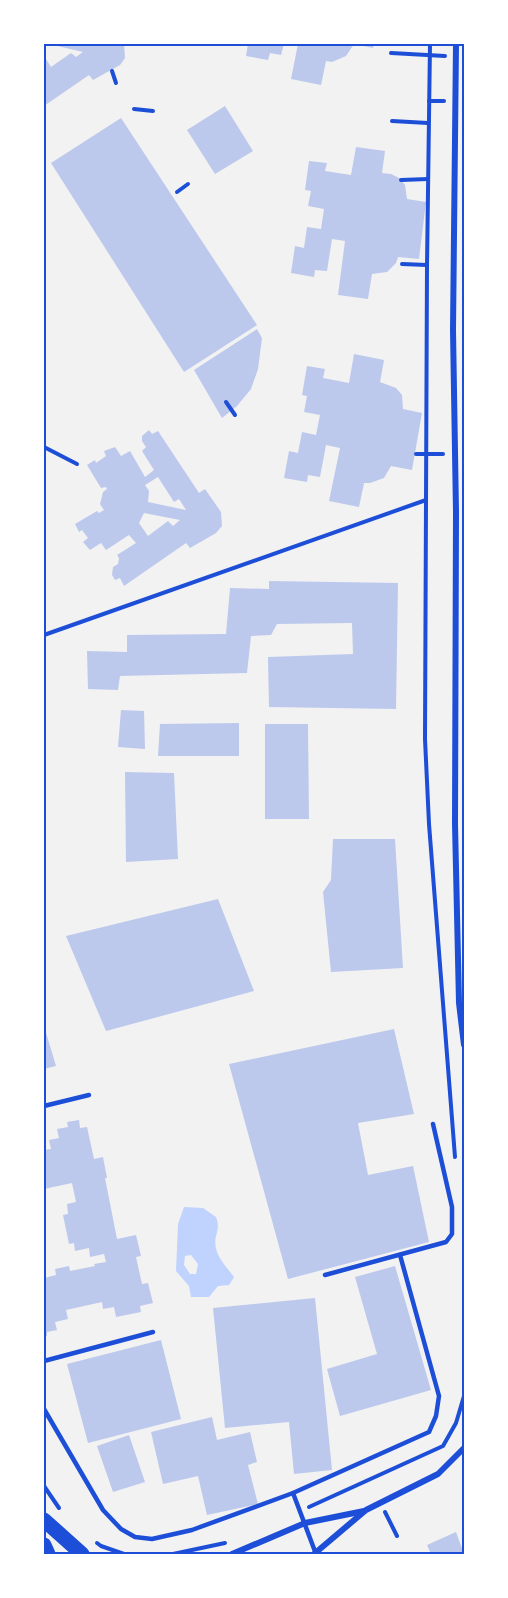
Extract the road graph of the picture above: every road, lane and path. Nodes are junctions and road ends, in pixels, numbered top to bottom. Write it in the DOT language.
graph roads {
  1 [pos="430,44"];
  2 [pos="456,44"];
  3 [pos="392,54"];
  4 [pos="430,56"];
  5 [pos="112,71"];
  6 [pos="116,83"];
  7 [pos="134,109"];
  8 [pos="153,111"];
  9 [pos="392,121"];
  10 [pos="428,123"];
  11 [pos="428,179"];
  12 [pos="401,180"];
  13 [pos="188,184"];
  14 [pos="177,192"];
  15 [pos="402,264"];
  16 [pos="427,266"];
  17 [pos="226,402"];
  18 [pos="235,415"];
  19 [pos="44,447"];
  20 [pos="416,454"];
  21 [pos="427,454"];
  22 [pos="77,464"];
  23 [pos="426,500"];
  24 [pos="44,635"];
  25 [pos="465,1045"];
  26 [pos="88,1095"];
  27 [pos="44,1107"];
  28 [pos="433,1124"];
  29 [pos="456,1168"];
  30 [pos="400,1255"];
  31 [pos="325,1275"];
  32 [pos="153,1332"];
  33 [pos="44,1361"];
  34 [pos="465,1396"];
  35 [pos="44,1409"];
  36 [pos="465,1448"];
  37 [pos="44,1486"];
  38 [pos="293,1493"];
  39 [pos="381,1503"];
  40 [pos="366,1510"];
  41 [pos="61,1511"];
  42 [pos="301,1511"];
  43 [pos="44,1520"];
  44 [pos="305,1523"];
  45 [pos="397,1536"];
  46 [pos="92,1539"];
  47 [pos="228,1541"];
  48 [pos="44,1545"];
  49 [pos="48,1554"];
  50 [pos="82,1554"];
  51 [pos="124,1554"];
  52 [pos="173,1554"];
  53 [pos="232,1554"];
  54 [pos="315,1554"];
  1 -- 4 [label="path"];
  2 -- 25 [label="street"];
  3 -- 4 [label="path"];
  4 -- 10 [label="path"];
  5 -- 6 [label="path"];
  7 -- 8 [label="path"];
  9 -- 10 [label="path"];
  10 -- 11 [label="path"];
  11 -- 12 [label="path"];
  11 -- 16 [label="path"];
  13 -- 14 [label="path"];
  15 -- 16 [label="path"];
  16 -- 21 [label="path"];
  17 -- 18 [label="path"];
  19 -- 22 [label="path"];
  20 -- 21 [label="path"];
  21 -- 23 [label="path"];
  23 -- 24 [label="path"];
  23 -- 29 [label="path"];
  26 -- 27 [label="lane"];
  28 -- 30 [label="lane"];
  30 -- 31 [label="lane"];
  30 -- 38 [label="lane"];
  32 -- 33 [label="lane"];
  34 -- 42 [label="path"];
  35 -- 38 [label="lane"];
  36 -- 39 [label="street"];
  37 -- 41 [label="path"];
  38 -- 42 [label="lane"];
  39 -- 40 [label="street"];
  39 -- 45 [label="path"];
  40 -- 44 [label="street"];
  40 -- 54 [label="street"];
  42 -- 44 [label="lane"];
  43 -- 50 [label="main road"];
  44 -- 53 [label="street"];
  44 -- 54 [label="lane"];
  46 -- 51 [label="path"];
  47 -- 52 [label="path"];
  48 -- 49 [label="main road"];
}
